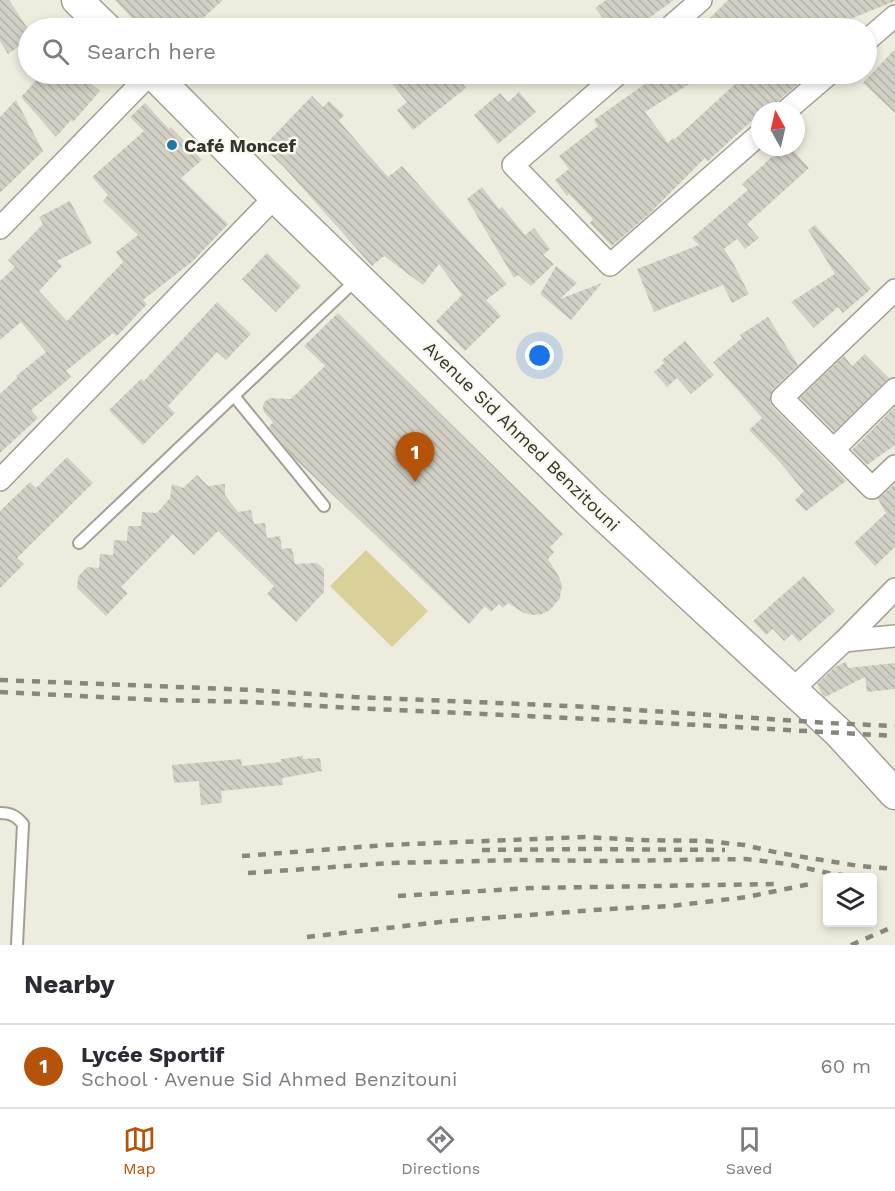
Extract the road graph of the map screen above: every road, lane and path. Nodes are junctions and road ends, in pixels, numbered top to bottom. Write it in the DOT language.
graph roads {
  1 [pos="77,0"];
  2 [pos="701,0"];
  3 [pos="895,16"];
  4 [pos="96,18"];
  5 [pos="680,18"];
  6 [pos="877,32"];
  7 [pos="141,84"];
  8 [pos="161,84"];
  9 [pos="606,84"];
  10 [pos="817,84"];
  11 [pos="796,102"];
  12 [pos="751,142"];
  13 [pos="275,197"];
  14 [pos="0,228"];
  15 [pos="359,278"];
  16 [pos="895,290"];
  17 [pos="895,389"];
  18 [pos="234,396"];
  19 [pos="834,449"];
  20 [pos="895,466"];
  21 [pos="0,480"];
  22 [pos="324,506"];
  23 [pos="79,543"];
  24 [pos="895,589"];
  25 [pos="895,636"];
  26 [pos="844,640"];
  27 [pos="792,690"];
  28 [pos="895,794"];
  29 [pos="0,813"];
  30 [pos="17,945"];
  1 -- 4 [label="main road"];
  2 -- 5 [label="street"];
  3 -- 6 [label="street"];
  7 -- 14 [label="street"];
  8 -- 13 [label="main road, Avenue Sid Ahmed Benzitouni"];
  9 -- 12 [label="street"];
  10 -- 11 [label="street"];
  13 -- 15 [label="main road, Avenue Sid Ahmed Benzitouni"];
  13 -- 21 [label="street"];
  15 -- 18 [label="lane"];
  15 -- 27 [label="main road, Avenue Sid Ahmed Benzitouni"];
  16 -- 19 [label="street"];
  17 -- 19 [label="street"];
  18 -- 22 [label="lane"];
  18 -- 23 [label="lane"];
  19 -- 20 [label="street"];
  24 -- 26 [label="street"];
  25 -- 26 [label="street"];
  26 -- 27 [label="street"];
  27 -- 28 [label="main road, Avenue Sid Ahmed Benzitouni"];
  29 -- 30 [label="lane"];
}
